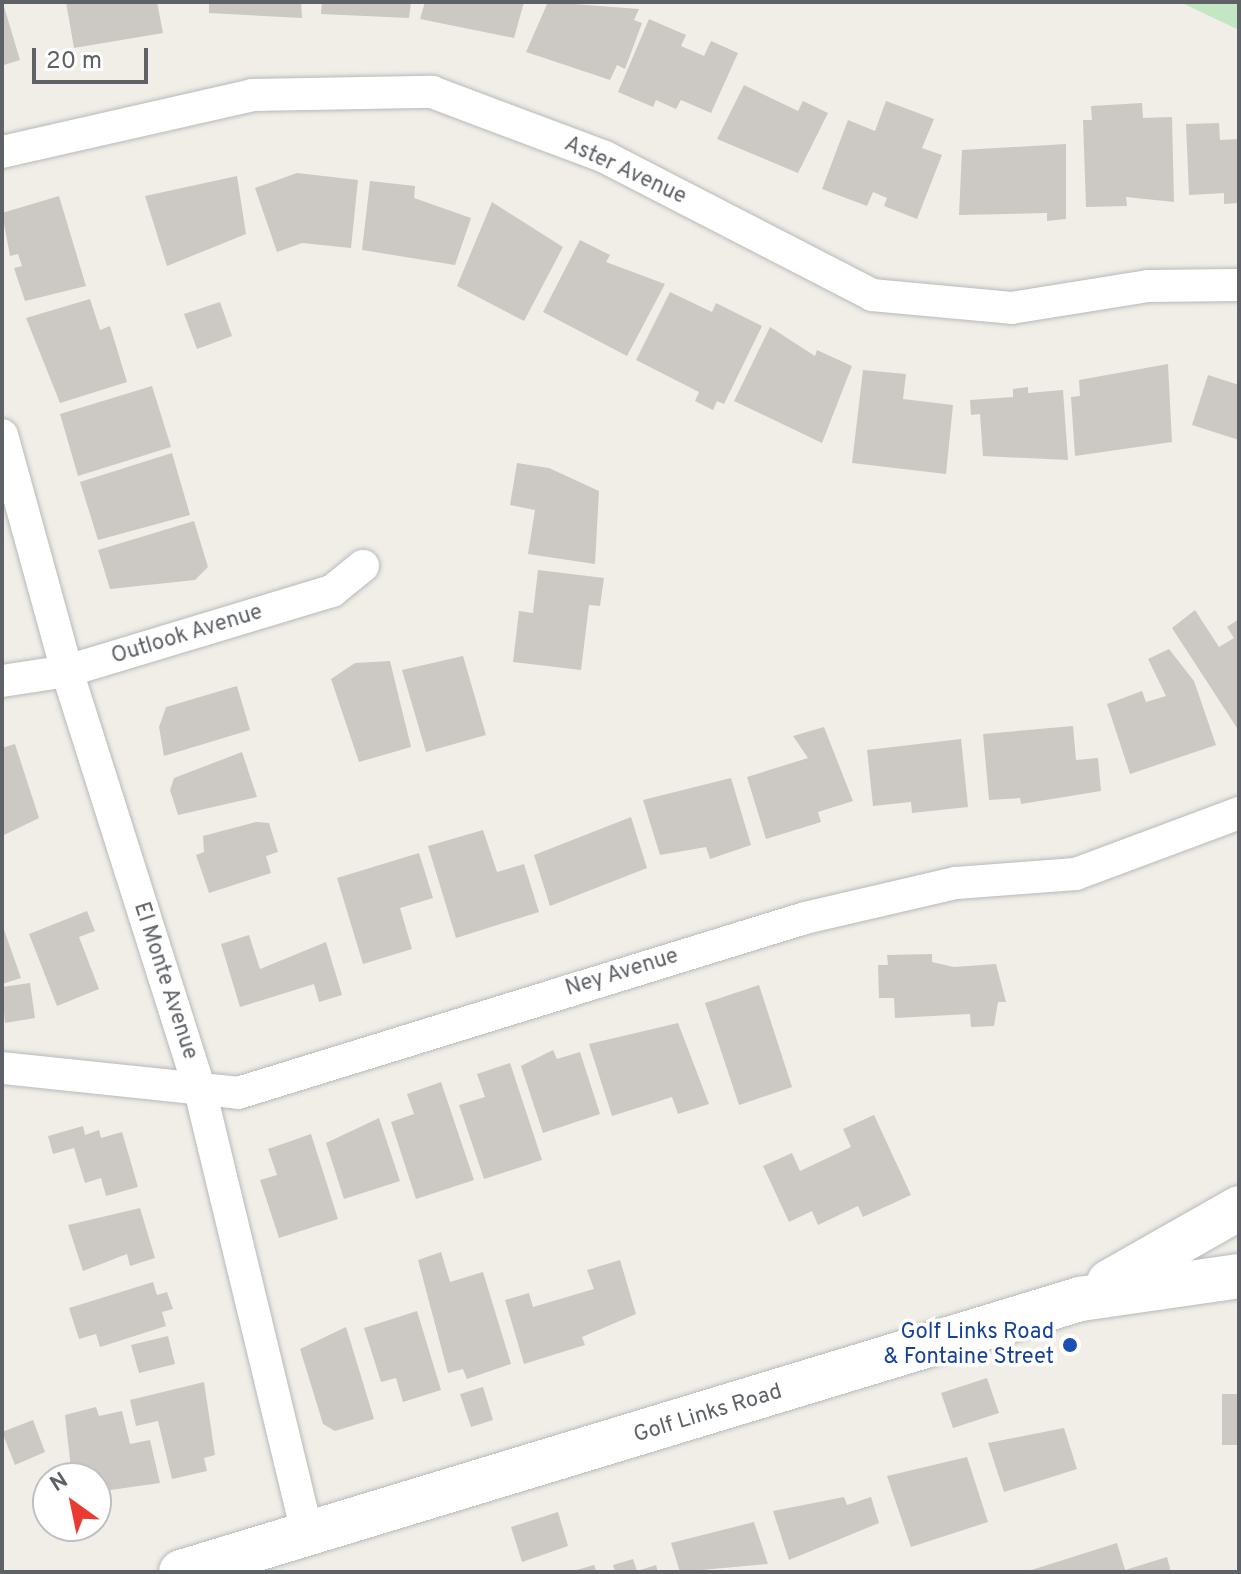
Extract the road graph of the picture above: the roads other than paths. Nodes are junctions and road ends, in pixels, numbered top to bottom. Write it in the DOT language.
graph roads {
  1 [pos="2,152"];
  2 [pos="1239,285"];
  3 [pos="2,435"];
  4 [pos="363,566"];
  5 [pos="67,671"];
  6 [pos="2,681"];
  7 [pos="1239,813"];
  8 [pos="2,1068"];
  9 [pos="200,1090"];
  10 [pos="1239,1208"];
  11 [pos="1239,1276"];
  12 [pos="1080,1299"];
  13 [pos="307,1532"];
  14 [pos="181,1572"];
  1 -- 2 [label="street, Aster Avenue"];
  3 -- 5 [label="street, El Monte Avenue"];
  4 -- 5 [label="street, Outlook Avenue"];
  5 -- 6 [label="street, Outlook Avenue"];
  5 -- 9 [label="street, El Monte Avenue"];
  7 -- 9 [label="street, Ney Avenue"];
  8 -- 9 [label="street, Ney Avenue"];
  9 -- 13 [label="street, El Monte Avenue"];
  10 -- 12 [label="street"];
  11 -- 12 [label="street, Golf Links Road"];
  12 -- 13 [label="street, Golf Links Road"];
  13 -- 14 [label="street, Golf Links Road"];
}
